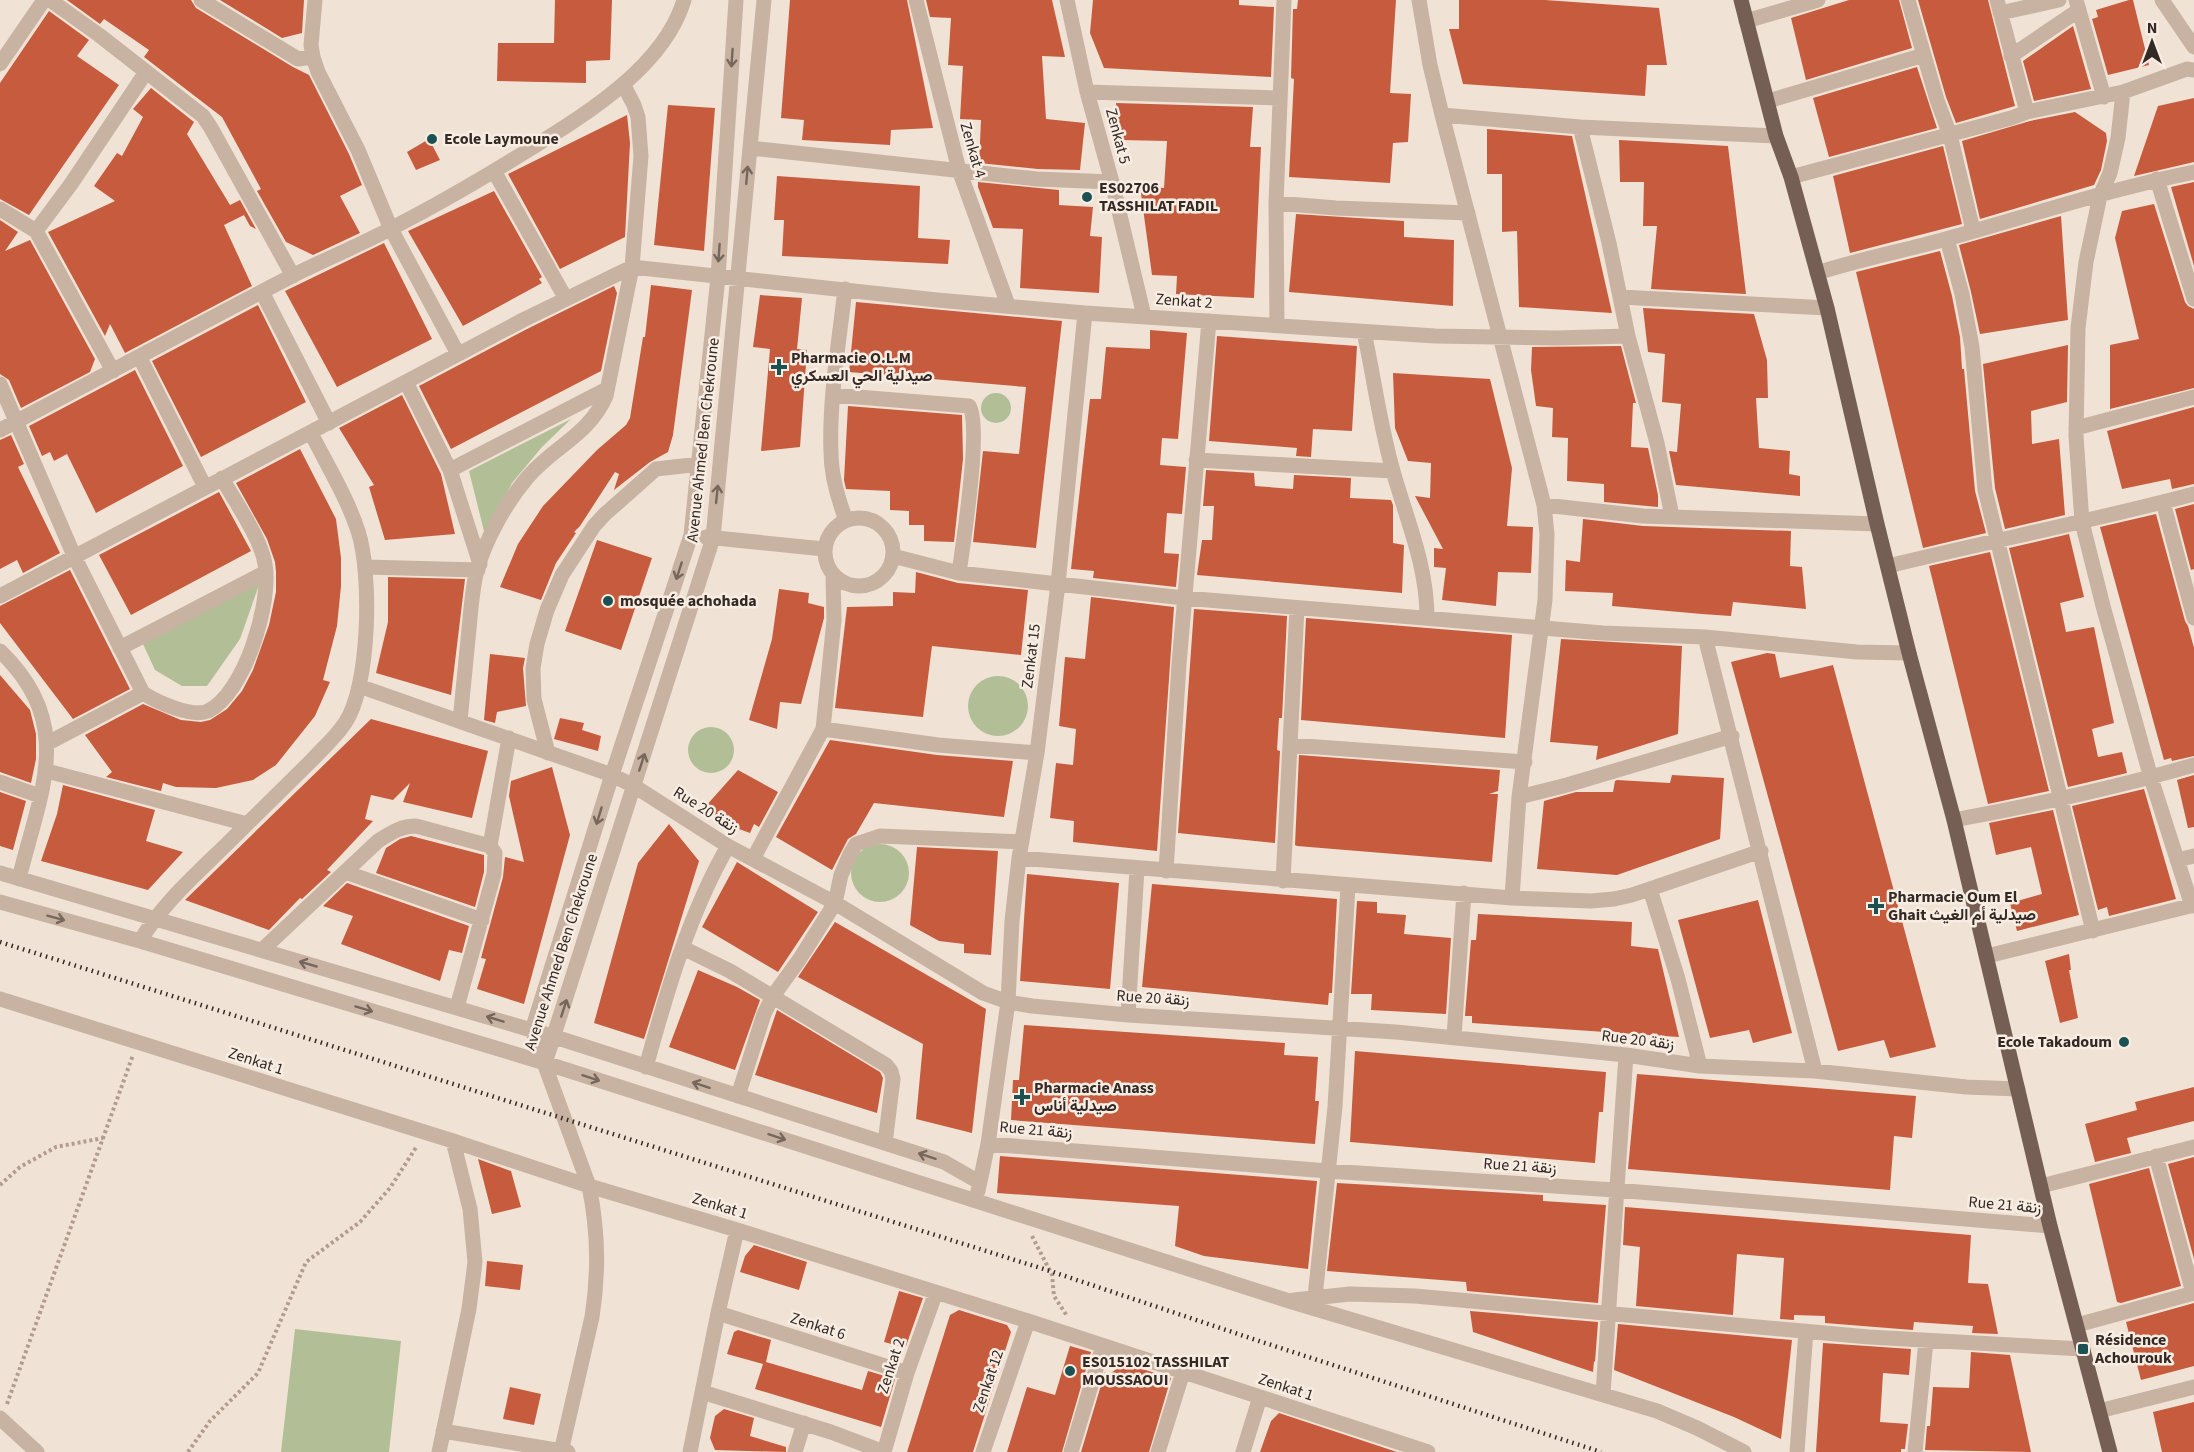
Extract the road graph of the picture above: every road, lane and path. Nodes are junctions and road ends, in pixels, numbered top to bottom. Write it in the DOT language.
graph roads {
  1 [pos="44,0"];
  2 [pos="50,0"];
  3 [pos="201,0"];
  4 [pos="315,0"];
  5 [pos="684,0"];
  6 [pos="736,0"];
  7 [pos="764,0"];
  8 [pos="916,0"];
  9 [pos="1068,0"];
  10 [pos="1284,0"];
  11 [pos="1419,0"];
  12 [pos="1741,0"];
  13 [pos="1818,0"];
  14 [pos="1908,0"];
  15 [pos="2059,0"];
  16 [pos="2162,0"];
  17 [pos="2077,5"];
  18 [pos="1999,7"];
  19 [pos="1746,21"];
  20 [pos="2194,47"];
  21 [pos="1924,55"];
  22 [pos="2011,56"];
  23 [pos="313,57"];
  24 [pos="0,64"];
  25 [pos="2194,70"];
  26 [pos="146,72"];
  27 [pos="623,84"];
  28 [pos="1087,92"];
  29 [pos="2123,92"];
  30 [pos="2104,97"];
  31 [pos="1279,98"];
  32 [pos="1768,101"];
  33 [pos="2027,112"];
  34 [pos="1442,115"];
  35 [pos="1580,127"];
  36 [pos="1950,135"];
  37 [pos="1776,136"];
  38 [pos="750,148"];
  39 [pos="959,170"];
  40 [pos="494,171"];
  41 [pos="2194,172"];
  42 [pos="1791,177"];
  43 [pos="2157,179"];
  44 [pos="1112,182"];
  45 [pos="2100,196"];
  46 [pos="1276,203"];
  47 [pos="0,208"];
  48 [pos="1467,213"];
  49 [pos="391,229"];
  50 [pos="1973,230"];
  51 [pos="36,231"];
  52 [pos="1947,239"];
  53 [pos="632,267"];
  54 [pos="1817,273"];
  55 [pos="293,276"];
  56 [pos="718,276"];
  57 [pos="738,279"];
  58 [pos="845,289"];
  59 [pos="262,292"];
  60 [pos="1621,297"];
  61 [pos="566,299"];
  62 [pos="2194,299"];
  63 [pos="1008,305"];
  64 [pos="1827,308"];
  65 [pos="1085,313"];
  66 [pos="1144,316"];
  67 [pos="1209,321"];
  68 [pos="1277,326"];
  69 [pos="1364,332"];
  70 [pos="1500,336"];
  71 [pos="1628,336"];
  72 [pos="458,354"];
  73 [pos="140,358"];
  74 [pos="113,371"];
  75 [pos="406,382"];
  76 [pos="0,384"];
  77 [pos="607,389"];
  78 [pos="833,395"];
  79 [pos="2194,397"];
  80 [pos="16,422"];
  81 [pos="329,423"];
  82 [pos="2076,428"];
  83 [pos="0,430"];
  84 [pos="311,433"];
  85 [pos="1196,460"];
  86 [pos="700,464"];
  87 [pos="450,470"];
  88 [pos="1393,471"];
  89 [pos="222,478"];
  90 [pos="205,487"];
  91 [pos="2194,494"];
  92 [pos="2163,502"];
  93 [pos="1544,505"];
  94 [pos="1672,516"];
  95 [pos="846,520"];
  96 [pos="2082,522"];
  97 [pos="1877,525"];
  98 [pos="691,535"];
  99 [pos="713,538"];
  100 [pos="1996,540"];
  101 [pos="824,549"];
  102 [pos="892,556"];
  103 [pos="75,558"];
  104 [pos="1888,566"];
  105 [pos="366,567"];
  106 [pos="479,567"];
  107 [pos="266,572"];
  108 [pos="959,573"];
  109 [pos="833,576"];
  110 [pos="2189,580"];
  111 [pos="1058,585"];
  112 [pos="0,596"];
  113 [pos="1184,598"];
  114 [pos="1297,608"];
  115 [pos="1427,618"];
  116 [pos="2194,618"];
  117 [pos="1542,627"];
  118 [pos="1705,637"];
  119 [pos="120,648"];
  120 [pos="0,651"];
  121 [pos="1909,653"];
  122 [pos="359,687"];
  123 [pos="143,693"];
  124 [pos="460,721"];
  125 [pos="823,729"];
  126 [pos="1732,736"];
  127 [pos="509,738"];
  128 [pos="48,743"];
  129 [pos="1290,745"];
  130 [pos="548,753"];
  131 [pos="1037,753"];
  132 [pos="1525,762"];
  133 [pos="2194,765"];
  134 [pos="47,771"];
  135 [pos="612,775"];
  136 [pos="2151,778"];
  137 [pos="0,782"];
  138 [pos="634,786"];
  139 [pos="40,796"];
  140 [pos="1519,796"];
  141 [pos="2061,799"];
  142 [pos="1954,820"];
  143 [pos="247,824"];
  144 [pos="1022,842"];
  145 [pos="490,846"];
  146 [pos="728,846"];
  147 [pos="1761,851"];
  148 [pos="2194,856"];
  149 [pos="1019,858"];
  150 [pos="753,859"];
  151 [pos="2177,860"];
  152 [pos="1137,869"];
  153 [pos="1166,871"];
  154 [pos="345,872"];
  155 [pos="0,873"];
  156 [pos="19,879"];
  157 [pos="1283,881"];
  158 [pos="1348,886"];
  159 [pos="1650,889"];
  160 [pos="1464,893"];
  161 [pos="1512,898"];
  162 [pos="0,902"];
  163 [pos="835,903"];
  164 [pos="2193,906"];
  165 [pos="153,920"];
  166 [pos="482,920"];
  167 [pos="2093,931"];
  168 [pos="140,941"];
  169 [pos="683,948"];
  170 [pos="262,950"];
  171 [pos="1987,956"];
  172 [pos="773,996"];
  173 [pos="0,999"];
  174 [pos="1008,1002"];
  175 [pos="457,1007"];
  176 [pos="1128,1015"];
  177 [pos="1340,1028"];
  178 [pos="532,1030"];
  179 [pos="555,1037"];
  180 [pos="1454,1037"];
  181 [pos="138,1043"];
  182 [pos="1626,1055"];
  183 [pos="545,1064"];
  184 [pos="1700,1066"];
  185 [pos="646,1067"];
  186 [pos="1815,1071"];
  187 [pos="2018,1089"];
  188 [pos="738,1096"];
  189 [pos="425,1132"];
  190 [pos="104,1138"];
  191 [pos="453,1141"];
  192 [pos="885,1143"];
  193 [pos="988,1144"];
  194 [pos="2194,1147"];
  195 [pos="2156,1156"];
  196 [pos="1328,1171"];
  197 [pos="979,1182"];
  198 [pos="0,1185"];
  199 [pos="589,1186"];
  200 [pos="2041,1186"];
  201 [pos="1616,1190"];
  202 [pos="976,1200"];
  203 [pos="1022,1215"];
  204 [pos="2050,1226"];
  205 [pos="737,1230"];
  206 [pos="936,1293"];
  207 [pos="2193,1293"];
  208 [pos="1315,1297"];
  209 [pos="1289,1301"];
  210 [pos="718,1313"];
  211 [pos="1608,1315"];
  212 [pos="1028,1321"];
  213 [pos="2078,1325"];
  214 [pos="1806,1331"];
  215 [pos="1082,1339"];
  216 [pos="1926,1341"];
  217 [pos="1103,1346"];
  218 [pos="2083,1349"];
  219 [pos="1183,1372"];
  220 [pos="907,1373"];
  221 [pos="2194,1387"];
  222 [pos="702,1392"];
  223 [pos="1603,1394"];
  224 [pos="1260,1397"];
  225 [pos="2099,1411"];
  226 [pos="0,1418"];
  227 [pos="804,1423"];
  228 [pos="442,1431"];
  229 [pos="37,1452"];
  230 [pos="188,1452"];
  231 [pos="438,1452"];
  232 [pos="564,1452"];
  233 [pos="690,1452"];
  234 [pos="795,1452"];
  235 [pos="884,1452"];
  236 [pos="983,1452"];
  237 [pos="1071,1452"];
  238 [pos="1158,1452"];
  239 [pos="1243,1452"];
  240 [pos="1428,1452"];
  241 [pos="1744,1452"];
  242 [pos="1797,1452"];
  243 [pos="1915,1452"];
  244 [pos="2110,1452"];
  1 -- 24 [label="street"];
  2 -- 26 [label="street"];
  3 -- 23 [label="street"];
  4 -- 23 [label="street"];
  5 -- 27 [label="street"];
  6 -- 56 [label="street, Avenue Ahmed Ben Chekroune, one-way"];
  7 -- 38 [label="street, Avenue Ahmed Ben Chekroune"];
  8 -- 39 [label="street, Zenkat 4"];
  9 -- 28 [label="street, Zenkat 5"];
  10 -- 31 [label="street"];
  11 -- 34 [label="street"];
  12 -- 19 [label="main road"];
  13 -- 19 [label="street"];
  14 -- 21 [label="street"];
  15 -- 18 [label="street"];
  16 -- 20 [label="street"];
  17 -- 22 [label="street"];
  17 -- 30 [label="street"];
  18 -- 22 [label="street"];
  19 -- 32 [label="main road"];
  21 -- 32 [label="street"];
  21 -- 36 [label="street"];
  22 -- 33 [label="street"];
  23 -- 49 [label="street"];
  25 -- 29 [label="street"];
  26 -- 51 [label="street"];
  26 -- 55 [label="street"];
  27 -- 40 [label="street"];
  27 -- 53 [label="street"];
  28 -- 31 [label="street"];
  28 -- 44 [label="street, Zenkat 5"];
  29 -- 30 [label="street"];
  29 -- 45 [label="street"];
  30 -- 33 [label="street"];
  31 -- 46 [label="street"];
  32 -- 37 [label="main road"];
  33 -- 36 [label="street"];
  34 -- 35 [label="street"];
  34 -- 48 [label="street"];
  35 -- 37 [label="street"];
  35 -- 60 [label="street"];
  36 -- 42 [label="street"];
  36 -- 50 [label="street"];
  37 -- 42 [label="main road"];
  38 -- 39 [label="street"];
  57 -- 38 [label="street, Avenue Ahmed Ben Chekroune, one-way"];
  39 -- 44 [label="street"];
  39 -- 63 [label="street, Zenkat 4"];
  40 -- 49 [label="street"];
  40 -- 61 [label="street"];
  41 -- 43 [label="street"];
  42 -- 54 [label="main road"];
  43 -- 45 [label="street"];
  43 -- 62 [label="street"];
  44 -- 66 [label="street, Zenkat 5"];
  45 -- 50 [label="street"];
  45 -- 82 [label="street"];
  46 -- 48 [label="street"];
  46 -- 68 [label="street"];
  47 -- 51 [label="street"];
  48 -- 70 [label="street"];
  49 -- 55 [label="street"];
  49 -- 72 [label="street"];
  50 -- 52 [label="street"];
  51 -- 74 [label="street"];
  52 -- 54 [label="street"];
  52 -- 100 [label="street"];
  53 -- 56 [label="street, Zenkat 2"];
  53 -- 61 [label="street"];
  53 -- 77 [label="street"];
  54 -- 64 [label="main road"];
  55 -- 59 [label="street"];
  56 -- 57 [label="street, Zenkat 2"];
  56 -- 86 [label="street, Avenue Ahmed Ben Chekroune"];
  57 -- 58 [label="street, Zenkat 2"];
  99 -- 57 [label="street, Avenue Ahmed Ben Chekroune, one-way"];
  58 -- 63 [label="street, Zenkat 2"];
  58 -- 78 [label="street"];
  59 -- 73 [label="street"];
  59 -- 81 [label="street"];
  60 -- 64 [label="street"];
  60 -- 71 [label="street"];
  61 -- 72 [label="street"];
  63 -- 65 [label="street, Zenkat 2"];
  64 -- 97 [label="main road"];
  65 -- 66 [label="street, Zenkat 2"];
  65 -- 111 [label="street, Zenkat 15"];
  66 -- 67 [label="street, Zenkat 2"];
  67 -- 68 [label="street, Zenkat 2"];
  67 -- 85 [label="street"];
  68 -- 69 [label="street, Zenkat 2"];
  69 -- 70 [label="street, Zenkat 2"];
  69 -- 88 [label="street"];
  70 -- 71 [label="street, Zenkat 2"];
  70 -- 93 [label="street"];
  71 -- 94 [label="street"];
  72 -- 75 [label="street"];
  73 -- 74 [label="street"];
  73 -- 90 [label="street"];
  74 -- 80 [label="street"];
  75 -- 81 [label="street"];
  75 -- 87 [label="street"];
  76 -- 80 [label="street"];
  77 -- 87 [label="street"];
  77 -- 106 [label="street"];
  78 -- 95 [label="street"];
  78 -- 108 [label="street"];
  79 -- 82 [label="street"];
  80 -- 83 [label="street"];
  80 -- 103 [label="street"];
  81 -- 84 [label="street"];
  82 -- 96 [label="street"];
  84 -- 89 [label="street"];
  84 -- 105 [label="street"];
  85 -- 88 [label="street"];
  85 -- 113 [label="street"];
  86 -- 98 [label="street, Avenue Ahmed Ben Chekroune"];
  86 -- 130 [label="street"];
  87 -- 106 [label="street"];
  88 -- 115 [label="street"];
  89 -- 90 [label="street"];
  89 -- 107 [label="street"];
  90 -- 103 [label="street"];
  91 -- 92 [label="street"];
  92 -- 96 [label="street"];
  92 -- 110 [label="street"];
  93 -- 94 [label="street"];
  93 -- 117 [label="street"];
  94 -- 97 [label="street"];
  95 -- 101 [label="street"];
  95 -- 102 [label="street"];
  96 -- 100 [label="street"];
  96 -- 136 [label="street"];
  97 -- 104 [label="main road"];
  98 -- 99 [label="street"];
  98 -- 135 [label="street, Avenue Ahmed Ben Chekroune, one-way"];
  99 -- 101 [label="street"];
  138 -- 99 [label="street, Avenue Ahmed Ben Chekroune, one-way"];
  100 -- 104 [label="street"];
  100 -- 141 [label="street"];
  101 -- 109 [label="street"];
  102 -- 108 [label="street"];
  102 -- 109 [label="street"];
  103 -- 112 [label="street"];
  103 -- 119 [label="street"];
  104 -- 121 [label="main road"];
  105 -- 106 [label="street"];
  105 -- 122 [label="street"];
  106 -- 124 [label="street"];
  107 -- 119 [label="street"];
  107 -- 123 [label="street"];
  108 -- 111 [label="street"];
  109 -- 125 [label="street"];
  110 -- 116 [label="street"];
  111 -- 113 [label="street"];
  111 -- 131 [label="street, Zenkat 15"];
  113 -- 114 [label="street"];
  113 -- 153 [label="street"];
  114 -- 115 [label="street"];
  114 -- 129 [label="street"];
  115 -- 117 [label="street"];
  117 -- 118 [label="street"];
  117 -- 132 [label="street"];
  118 -- 121 [label="street"];
  118 -- 126 [label="street"];
  119 -- 123 [label="street"];
  120 -- 128 [label="street"];
  121 -- 142 [label="main road"];
  122 -- 124 [label="street, Rue 20 زنقة"];
  122 -- 143 [label="street"];
  123 -- 128 [label="street"];
  124 -- 127 [label="street, Rue 20 زنقة"];
  125 -- 131 [label="street"];
  125 -- 150 [label="street"];
  126 -- 140 [label="street"];
  126 -- 147 [label="street"];
  127 -- 130 [label="street, Rue 20 زنقة"];
  127 -- 145 [label="street"];
  128 -- 134 [label="street"];
  129 -- 132 [label="street"];
  129 -- 157 [label="street"];
  130 -- 135 [label="street, Rue 20 زنقة"];
  131 -- 144 [label="street, Zenkat 15"];
  132 -- 140 [label="street"];
  133 -- 136 [label="street"];
  134 -- 139 [label="street"];
  134 -- 143 [label="street"];
  135 -- 138 [label="street, Rue 20 زنقة"];
  135 -- 178 [label="street, Avenue Ahmed Ben Chekroune, one-way"];
  136 -- 141 [label="street"];
  136 -- 151 [label="street"];
  137 -- 139 [label="street"];
  138 -- 146 [label="street, Rue 20 زنقة"];
  179 -- 138 [label="street, Avenue Ahmed Ben Chekroune, one-way"];
  139 -- 156 [label="street"];
  140 -- 161 [label="street"];
  141 -- 142 [label="street"];
  141 -- 167 [label="street"];
  142 -- 171 [label="main road"];
  143 -- 165 [label="street"];
  144 -- 149 [label="street, Zenkat 15"];
  144 -- 163 [label="street"];
  145 -- 154 [label="street"];
  145 -- 166 [label="street"];
  146 -- 150 [label="street, Rue 20 زنقة"];
  146 -- 169 [label="street"];
  147 -- 159 [label="street"];
  147 -- 186 [label="street"];
  148 -- 151 [label="street"];
  149 -- 152 [label="street"];
  149 -- 174 [label="street, Zenkat 15"];
  150 -- 163 [label="street, Rue 20 زنقة"];
  151 -- 164 [label="street"];
  152 -- 153 [label="street"];
  152 -- 176 [label="street"];
  153 -- 157 [label="street"];
  154 -- 166 [label="street"];
  154 -- 170 [label="street"];
  155 -- 156 [label="street"];
  156 -- 165 [label="street"];
  157 -- 158 [label="street"];
  158 -- 160 [label="street"];
  158 -- 177 [label="street"];
  159 -- 161 [label="street"];
  159 -- 184 [label="street"];
  160 -- 161 [label="street"];
  160 -- 180 [label="street"];
  162 -- 168 [label="street, one-way"];
  163 -- 172 [label="street"];
  163 -- 174 [label="street, Rue 20 زنقة"];
  164 -- 167 [label="street"];
  165 -- 168 [label="street"];
  165 -- 170 [label="street"];
  166 -- 175 [label="street"];
  167 -- 171 [label="street"];
  168 -- 183 [label="street, one-way"];
  169 -- 172 [label="street"];
  169 -- 185 [label="street"];
  175 -- 170 [label="street, one-way"];
  171 -- 187 [label="main road"];
  172 -- 188 [label="street"];
  172 -- 192 [label="street"];
  173 -- 181 [label="street, Zenkat 1"];
  174 -- 176 [label="street, Rue 20 زنقة"];
  174 -- 193 [label="street, Zenkat 15"];
  178 -- 175 [label="street, one-way"];
  176 -- 177 [label="street, Rue 20 زنقة"];
  177 -- 180 [label="street, Rue 20 زنقة"];
  177 -- 196 [label="street"];
  178 -- 179 [label="street"];
  178 -- 183 [label="street, Avenue Ahmed Ben Chekroune"];
  179 -- 183 [label="street, Avenue Ahmed Ben Chekroune"];
  179 -- 185 [label="street"];
  180 -- 182 [label="street, Rue 20 زنقة"];
  181 -- 189 [label="street, Zenkat 1"];
  181 -- 190 [label="path"];
  182 -- 184 [label="street, Rue 20 زنقة"];
  182 -- 201 [label="street"];
  183 -- 199 [label="street"];
  183 -- 202 [label="street, one-way"];
  184 -- 186 [label="street, Rue 20 زنقة"];
  188 -- 185 [label="street, one-way"];
  186 -- 187 [label="street, Rue 20 زنقة"];
  187 -- 200 [label="main road"];
  188 -- 192 [label="street"];
  189 -- 191 [label="street, Zenkat 1"];
  189 -- 230 [label="path"];
  190 -- 198 [label="path"];
  190 -- 226 [label="path"];
  191 -- 199 [label="street, Zenkat 1"];
  191 -- 228 [label="street"];
  197 -- 192 [label="street, one-way"];
  193 -- 196 [label="street, Rue 21 زنقة"];
  193 -- 197 [label="street, Zenkat 15"];
  194 -- 195 [label="street"];
  195 -- 200 [label="street"];
  195 -- 207 [label="street"];
  196 -- 201 [label="street, Rue 21 زنقة"];
  196 -- 208 [label="street"];
  197 -- 202 [label="street, Zenkat 15"];
  199 -- 205 [label="street, Zenkat 1"];
  199 -- 232 [label="street"];
  200 -- 204 [label="main road"];
  201 -- 204 [label="street, Rue 21 زنقة"];
  201 -- 211 [label="street"];
  202 -- 203 [label="street"];
  203 -- 209 [label="street"];
  203 -- 215 [label="path"];
  204 -- 213 [label="main road"];
  205 -- 206 [label="street, Zenkat 1"];
  205 -- 210 [label="street"];
  206 -- 212 [label="street, Zenkat 1"];
  206 -- 220 [label="street, Zenkat 2"];
  207 -- 213 [label="street"];
  208 -- 209 [label="street"];
  208 -- 211 [label="street"];
  209 -- 223 [label="street"];
  210 -- 220 [label="street, Zenkat 6"];
  210 -- 222 [label="street"];
  211 -- 214 [label="street"];
  211 -- 223 [label="street"];
  212 -- 215 [label="street, Zenkat 1"];
  212 -- 236 [label="street, Zenkat 12"];
  213 -- 218 [label="main road"];
  214 -- 216 [label="street"];
  214 -- 242 [label="street"];
  215 -- 217 [label="street, Zenkat 1"];
  216 -- 218 [label="street"];
  216 -- 243 [label="street"];
  217 -- 219 [label="street, Zenkat 1"];
  217 -- 237 [label="street"];
  218 -- 225 [label="main road"];
  219 -- 224 [label="street, Zenkat 1"];
  219 -- 238 [label="street"];
  220 -- 235 [label="street, Zenkat 2"];
  221 -- 225 [label="street"];
  222 -- 227 [label="street"];
  222 -- 233 [label="street"];
  223 -- 241 [label="street"];
  224 -- 239 [label="street"];
  224 -- 240 [label="street, Zenkat 1"];
  225 -- 244 [label="main road"];
  226 -- 229 [label="street"];
  227 -- 234 [label="street"];
  227 -- 235 [label="street"];
  228 -- 231 [label="street"];
  228 -- 232 [label="street"];
}
